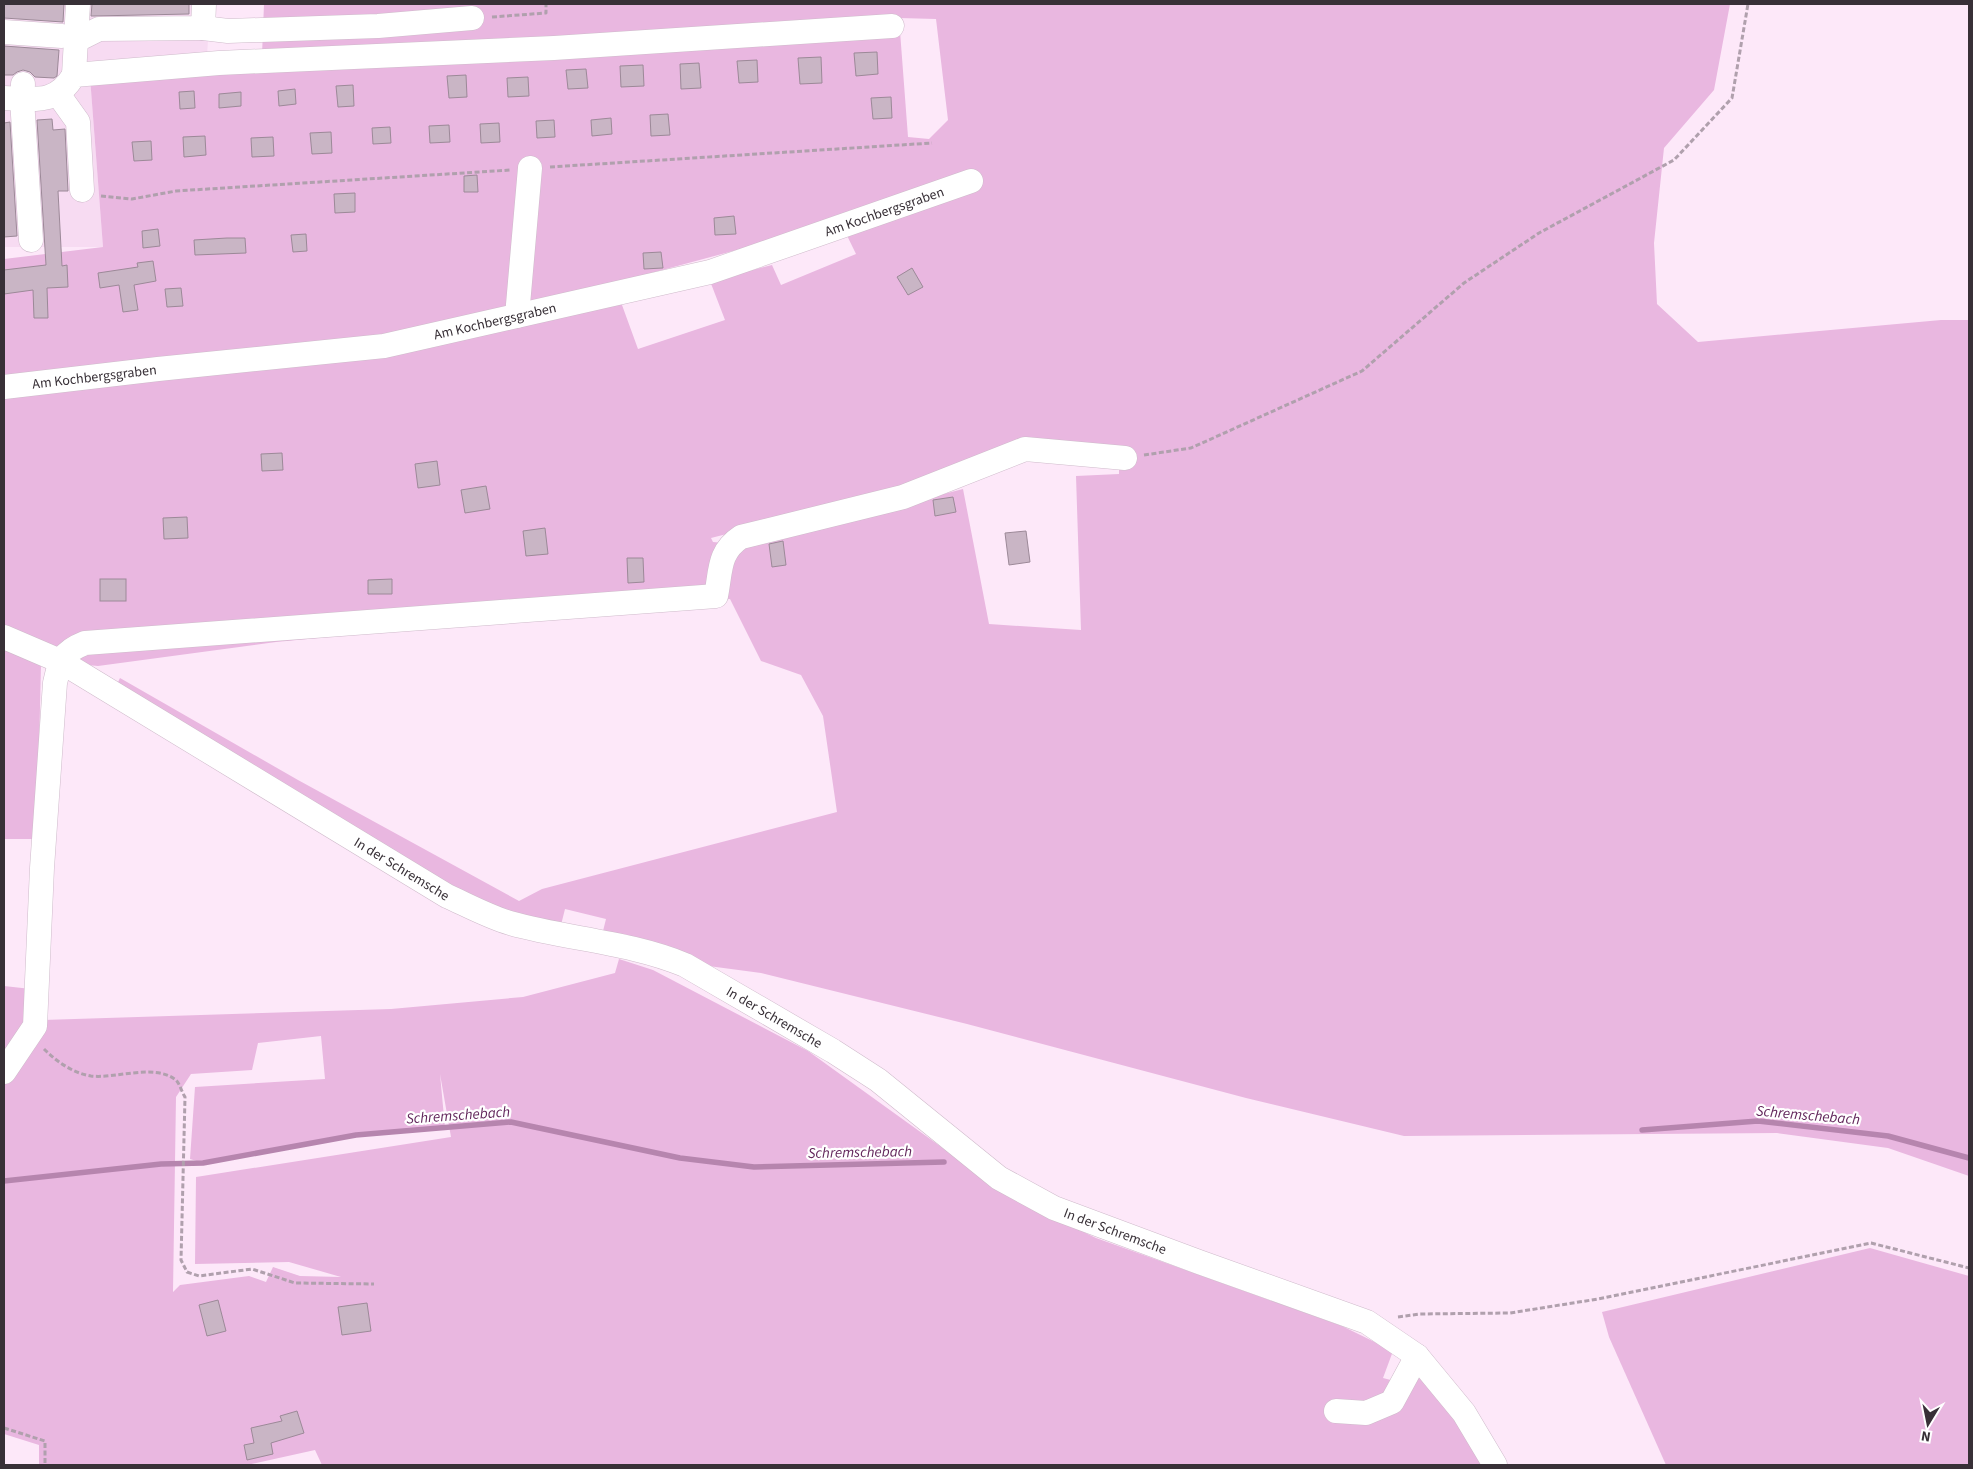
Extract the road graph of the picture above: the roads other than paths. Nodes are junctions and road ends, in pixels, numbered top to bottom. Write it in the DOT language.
graph roads {
  1 [pos="78,4"];
  2 [pos="204,4"];
  3 [pos="472,18"];
  4 [pos="892,26"];
  5 [pos="203,28"];
  6 [pos="4,32"];
  7 [pos="69,38"];
  8 [pos="74,75"];
  9 [pos="4,82"];
  10 [pos="30,97"];
  11 [pos="530,168"];
  12 [pos="970,181"];
  13 [pos="82,190"];
  14 [pos="31,240"];
  15 [pos="516,316"];
  16 [pos="4,387"];
  17 [pos="1125,458"];
  18 [pos="4,637"];
  19 [pos="60,661"];
  20 [pos="4,1072"];
  21 [pos="1417,1356"];
  22 [pos="1336,1412"];
  23 [pos="1495,1465"];
  1 -- 7 [label="street"];
  2 -- 5 [label="street"];
  3 -- 5 [label="street"];
  4 -- 8 [label="street"];
  5 -- 7 [label="street"];
  6 -- 7 [label="street"];
  7 -- 8 [label="street"];
  8 -- 10 [label="street"];
  9 -- 10 [label="street"];
  10 -- 13 [label="street"];
  10 -- 14 [label="street"];
  11 -- 15 [label="street"];
  12 -- 15 [label="street, Am Kochbergsgraben"];
  15 -- 16 [label="street, Am Kochbergsgraben"];
  17 -- 19 [label="street"];
  18 -- 19 [label="street, In der Schremsche"];
  19 -- 20 [label="street"];
  19 -- 21 [label="street, In der Schremsche"];
  21 -- 22 [label="street"];
  21 -- 23 [label="street, In der Schremsche"];
}
